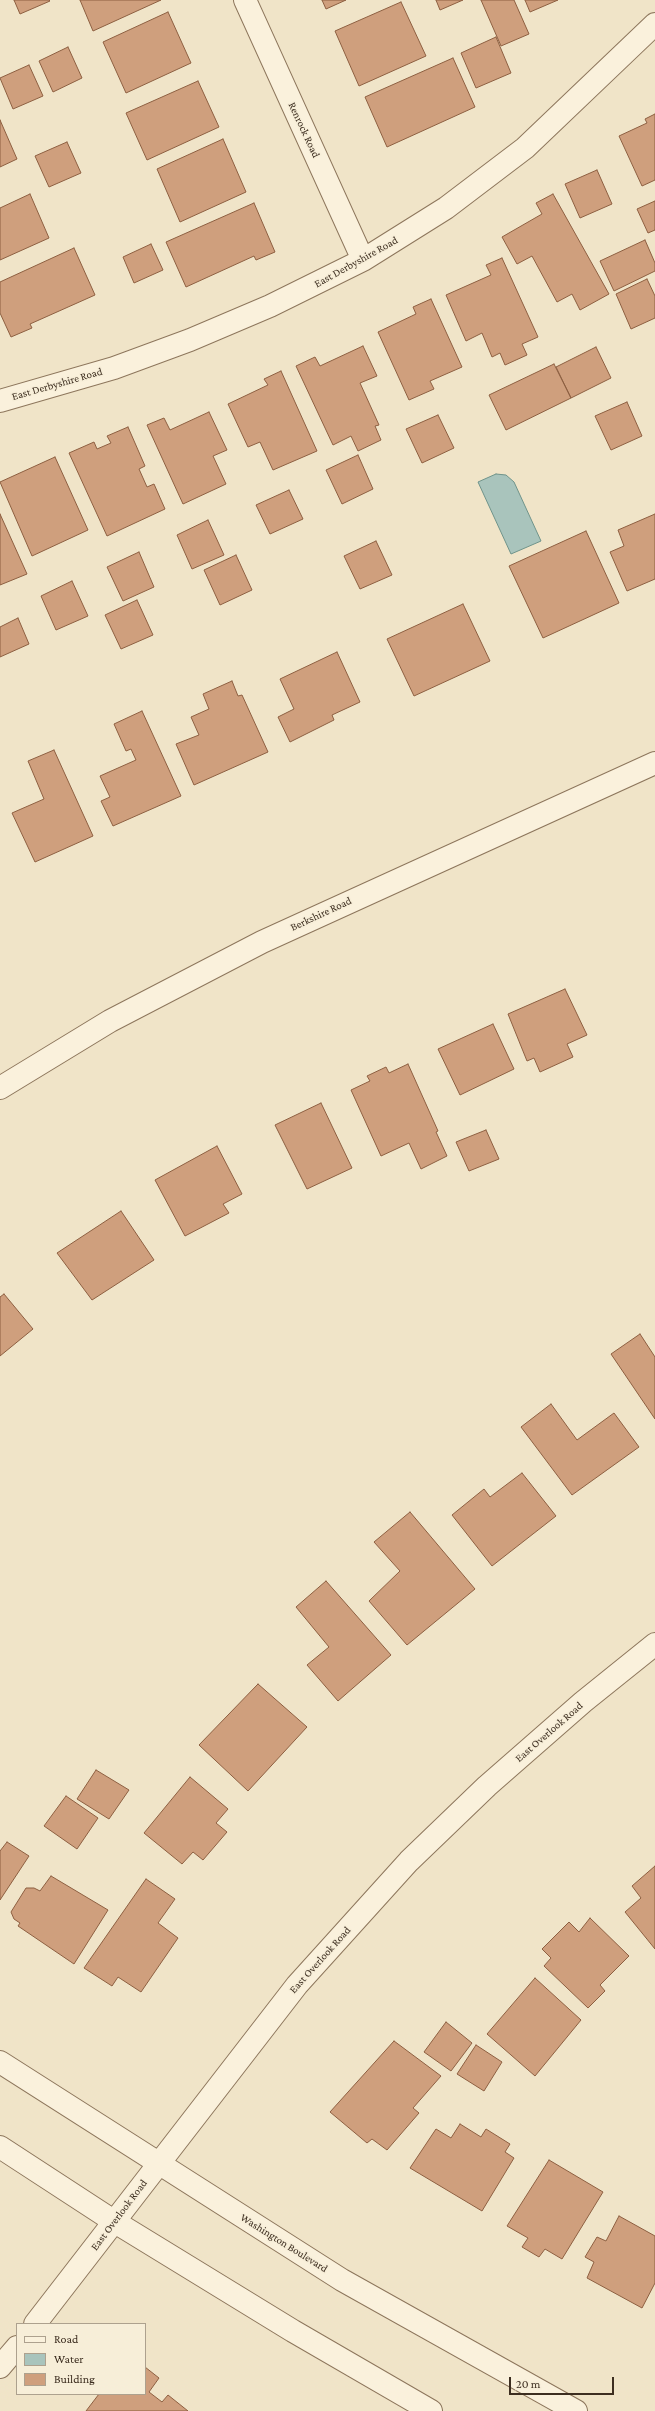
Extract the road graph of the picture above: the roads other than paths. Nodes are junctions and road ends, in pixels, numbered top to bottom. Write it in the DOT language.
graph roads {
  1 [pos="245,0"];
  2 [pos="655,24"];
  3 [pos="363,260"];
  4 [pos="0,400"];
  5 [pos="655,763"];
  6 [pos="0,1088"];
  7 [pos="655,1644"];
  8 [pos="0,2062"];
  9 [pos="0,2147"];
  10 [pos="158,2163"];
  11 [pos="115,2222"];
  12 [pos="36,2323"];
  13 [pos="16,2348"];
  14 [pos="0,2367"];
  15 [pos="431,2411"];
  16 [pos="576,2411"];
  1 -- 3 [label="street, Renrock Road"];
  2 -- 3 [label="street, East Derbyshire Road"];
  3 -- 4 [label="street, East Derbyshire Road"];
  5 -- 6 [label="street, Berkshire Road"];
  7 -- 10 [label="street, East Overlook Road"];
  8 -- 10 [label="street, Washington Boulevard"];
  9 -- 11 [label="street"];
  10 -- 11 [label="street, East Overlook Road"];
  10 -- 16 [label="street, Washington Boulevard"];
  11 -- 12 [label="street, East Overlook Road"];
  11 -- 15 [label="street"];
  13 -- 14 [label="street"];
}
